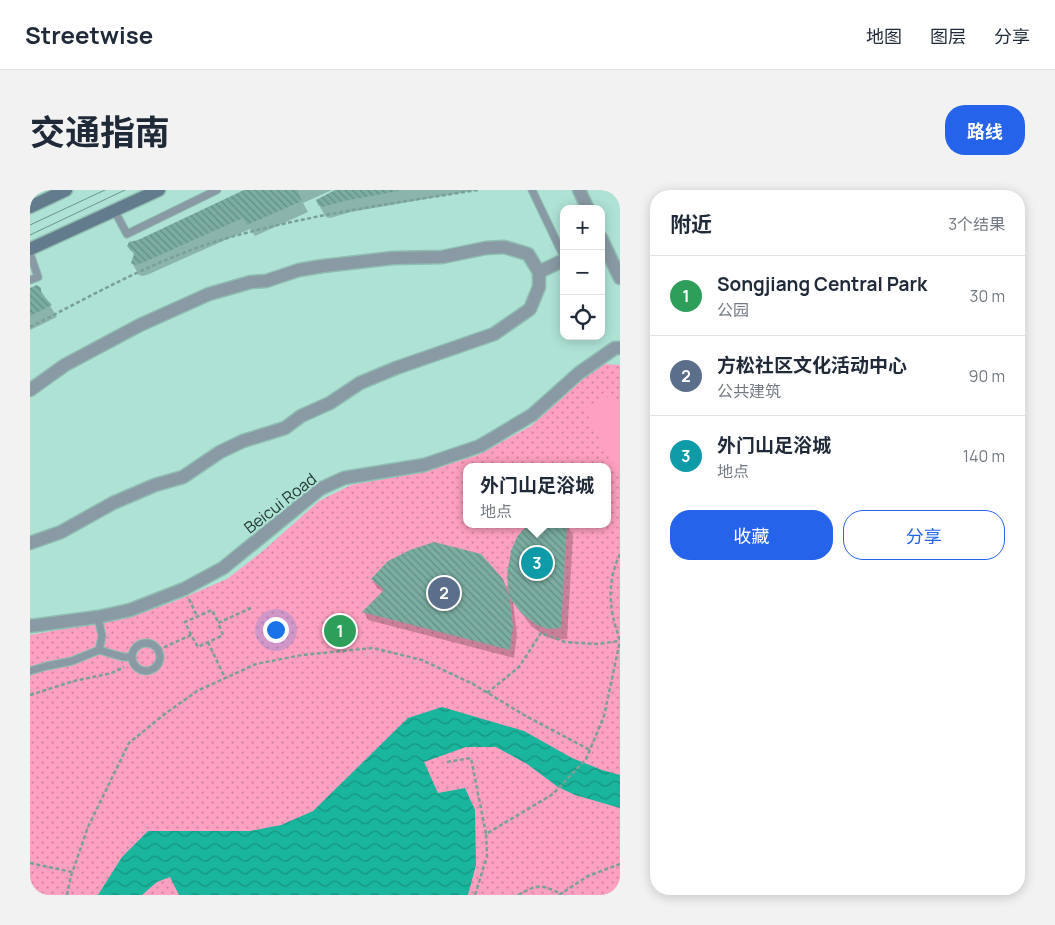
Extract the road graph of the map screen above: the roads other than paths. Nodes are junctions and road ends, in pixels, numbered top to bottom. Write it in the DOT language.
graph roads {
  1 [pos="66,190"];
  2 [pos="159,190"];
  3 [pos="217,190"];
  4 [pos="532,190"];
  5 [pos="579,190"];
  6 [pos="586,205"];
  7 [pos="30,207"];
  8 [pos="114,210"];
  9 [pos="605,246"];
  10 [pos="30,249"];
  11 [pos="560,250"];
  12 [pos="30,253"];
  13 [pos="560,260"];
  14 [pos="540,272"];
  15 [pos="620,278"];
  16 [pos="30,280"];
  17 [pos="620,348"];
  18 [pos="30,390"];
  19 [pos="30,543"];
  20 [pos="98,617"];
  21 [pos="30,626"];
  22 [pos="99,650"];
  23 [pos="132,660"];
  24 [pos="30,671"];
  1 -- 7 [label="main road"];
  2 -- 8 [label="main road"];
  3 -- 8 [label="lane"];
  4 -- 11 [label="lane"];
  5 -- 6 [label="street"];
  8 -- 10 [label="main road"];
  9 -- 15 [label="street"];
  12 -- 16 [label="lane"];
  13 -- 14 [label="street"];
  14 -- 18 [label="street"];
  14 -- 19 [label="street"];
  17 -- 20 [label="street, Beicui Road"];
  20 -- 21 [label="street, Beicui Road"];
  20 -- 22 [label="lane"];
  22 -- 23 [label="lane"];
  22 -- 24 [label="lane"];
  23 -- 23 [label="lane"];
}
